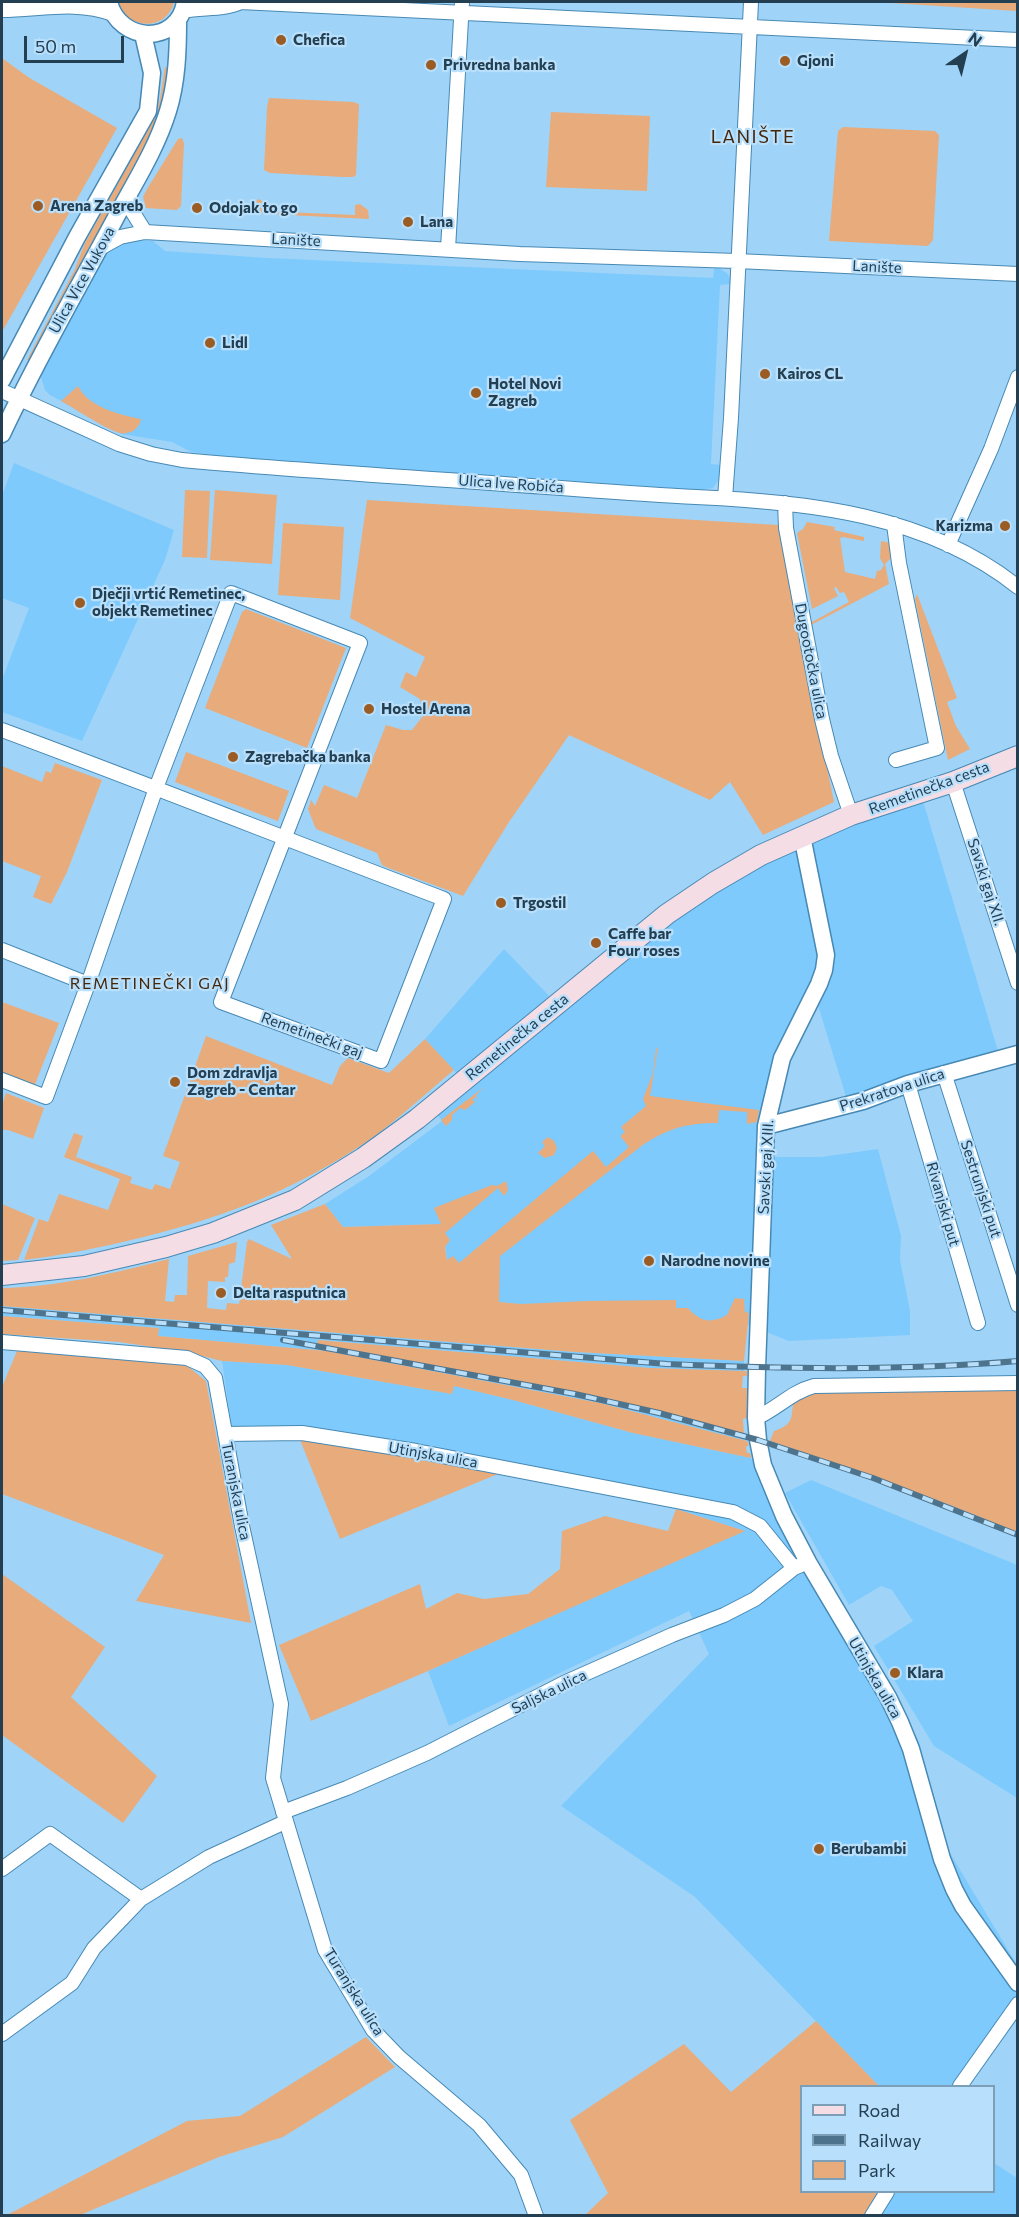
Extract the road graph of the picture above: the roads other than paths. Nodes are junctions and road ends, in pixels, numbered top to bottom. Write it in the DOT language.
graph roads {
  1 [pos="240,2"];
  2 [pos="751,2"];
  3 [pos="462,7"];
  4 [pos="111,8"];
  5 [pos="2,10"];
  6 [pos="182,11"];
  7 [pos="750,27"];
  8 [pos="143,34"];
  9 [pos="1017,40"];
  10 [pos="129,192"];
  11 [pos="145,232"];
  12 [pos="100,248"];
  13 [pos="448,249"];
  14 [pos="737,261"];
  15 [pos="1017,274"];
  16 [pos="1017,377"];
  17 [pos="2,380"];
  18 [pos="2,391"];
  19 [pos="18,398"];
  20 [pos="2,434"];
  21 [pos="725,498"];
  22 [pos="785,503"];
  23 [pos="894,524"];
  24 [pos="948,545"];
  25 [pos="1017,587"];
  26 [pos="2,730"];
  27 [pos="1017,756"];
  28 [pos="896,760"];
  29 [pos="953,782"];
  30 [pos="156,788"];
  31 [pos="851,815"];
  32 [pos="802,836"];
  33 [pos="285,838"];
  34 [pos="2,950"];
  35 [pos="1017,983"];
  36 [pos="88,984"];
  37 [pos="1017,1054"];
  38 [pos="944,1073"];
  39 [pos="2,1080"];
  40 [pos="908,1084"];
  41 [pos="766,1126"];
  42 [pos="2,1275"];
  43 [pos="1017,1305"];
  44 [pos="978,1323"];
  45 [pos="2,1342"];
  46 [pos="757,1368"];
  47 [pos="1017,1383"];
  48 [pos="756,1418"];
  49 [pos="225,1434"];
  50 [pos="801,1565"];
  51 [pos="284,1817"];
  52 [pos="2,1869"];
  53 [pos="141,1899"];
  54 [pos="1017,1983"];
  55 [pos="1017,2004"];
  56 [pos="2,2034"];
  57 [pos="961,2085"];
  58 [pos="887,2193"];
  59 [pos="536,2216"];
  60 [pos="872,2216"];
  1 -- 3 [label="street"];
  1 -- 6 [label="street"];
  2 -- 7 [label="street"];
  3 -- 7 [label="street"];
  3 -- 13 [label="street"];
  4 -- 5 [label="street"];
  4 -- 8 [label="street"];
  6 -- 8 [label="street"];
  6 -- 10 [label="street, Ulica Vice Vukova"];
  7 -- 9 [label="street"];
  7 -- 14 [label="street"];
  8 -- 17 [label="street, Ulica Vice Vukova"];
  10 -- 11 [label="street"];
  10 -- 12 [label="street, Ulica Vice Vukova"];
  11 -- 12 [label="street, Lanište"];
  11 -- 13 [label="street, Lanište"];
  12 -- 19 [label="street, Ulica Vice Vukova"];
  13 -- 14 [label="street, Lanište"];
  14 -- 15 [label="street, Lanište"];
  14 -- 21 [label="street"];
  16 -- 24 [label="street"];
  18 -- 19 [label="street, Ulica Ive Robića"];
  19 -- 20 [label="street, Ulica Vice Vukova"];
  19 -- 21 [label="street, Ulica Ive Robića"];
  21 -- 22 [label="street, Ulica Ive Robića"];
  22 -- 23 [label="street, Ulica Ive Robića"];
  22 -- 31 [label="street, Dugootočka ulica"];
  23 -- 24 [label="street, Ulica Ive Robića"];
  23 -- 28 [label="street"];
  24 -- 25 [label="street, Ulica Ive Robića"];
  26 -- 30 [label="street, Remetinečki gaj"];
  27 -- 29 [label="main road, Remetinečka cesta"];
  29 -- 31 [label="main road, Remetinečka cesta"];
  29 -- 35 [label="street, Savski gaj XII."];
  30 -- 33 [label="street, Remetinečki gaj"];
  30 -- 33 [label="street, Remetinečki gaj"];
  30 -- 36 [label="street, Remetinečki gaj"];
  31 -- 32 [label="main road, Remetinečka cesta"];
  32 -- 41 [label="street, Savski gaj XIII."];
  32 -- 42 [label="main road, Remetinečka cesta"];
  33 -- 33 [label="street, Remetinečki gaj"];
  34 -- 36 [label="street"];
  36 -- 39 [label="street, Remetinečki gaj"];
  37 -- 38 [label="street, Prekratova ulica"];
  38 -- 40 [label="street, Prekratova ulica"];
  38 -- 43 [label="street, Sestrunjski put"];
  40 -- 41 [label="street, Prekratova ulica"];
  40 -- 44 [label="street, Rivanjski put"];
  41 -- 46 [label="street, Savski gaj XIII."];
  45 -- 49 [label="street, Turanjska ulica"];
  46 -- 48 [label="street, Utinjska ulica"];
  47 -- 48 [label="street"];
  48 -- 50 [label="street, Utinjska ulica"];
  49 -- 50 [label="street, Utinjska ulica"];
  49 -- 51 [label="street, Turanjska ulica"];
  50 -- 51 [label="street, Saljska ulica"];
  50 -- 54 [label="street, Utinjska ulica"];
  51 -- 53 [label="street"];
  51 -- 59 [label="street, Turanjska ulica"];
  52 -- 53 [label="street"];
  53 -- 56 [label="street"];
  55 -- 57 [label="street"];
  58 -- 60 [label="street"];
}
